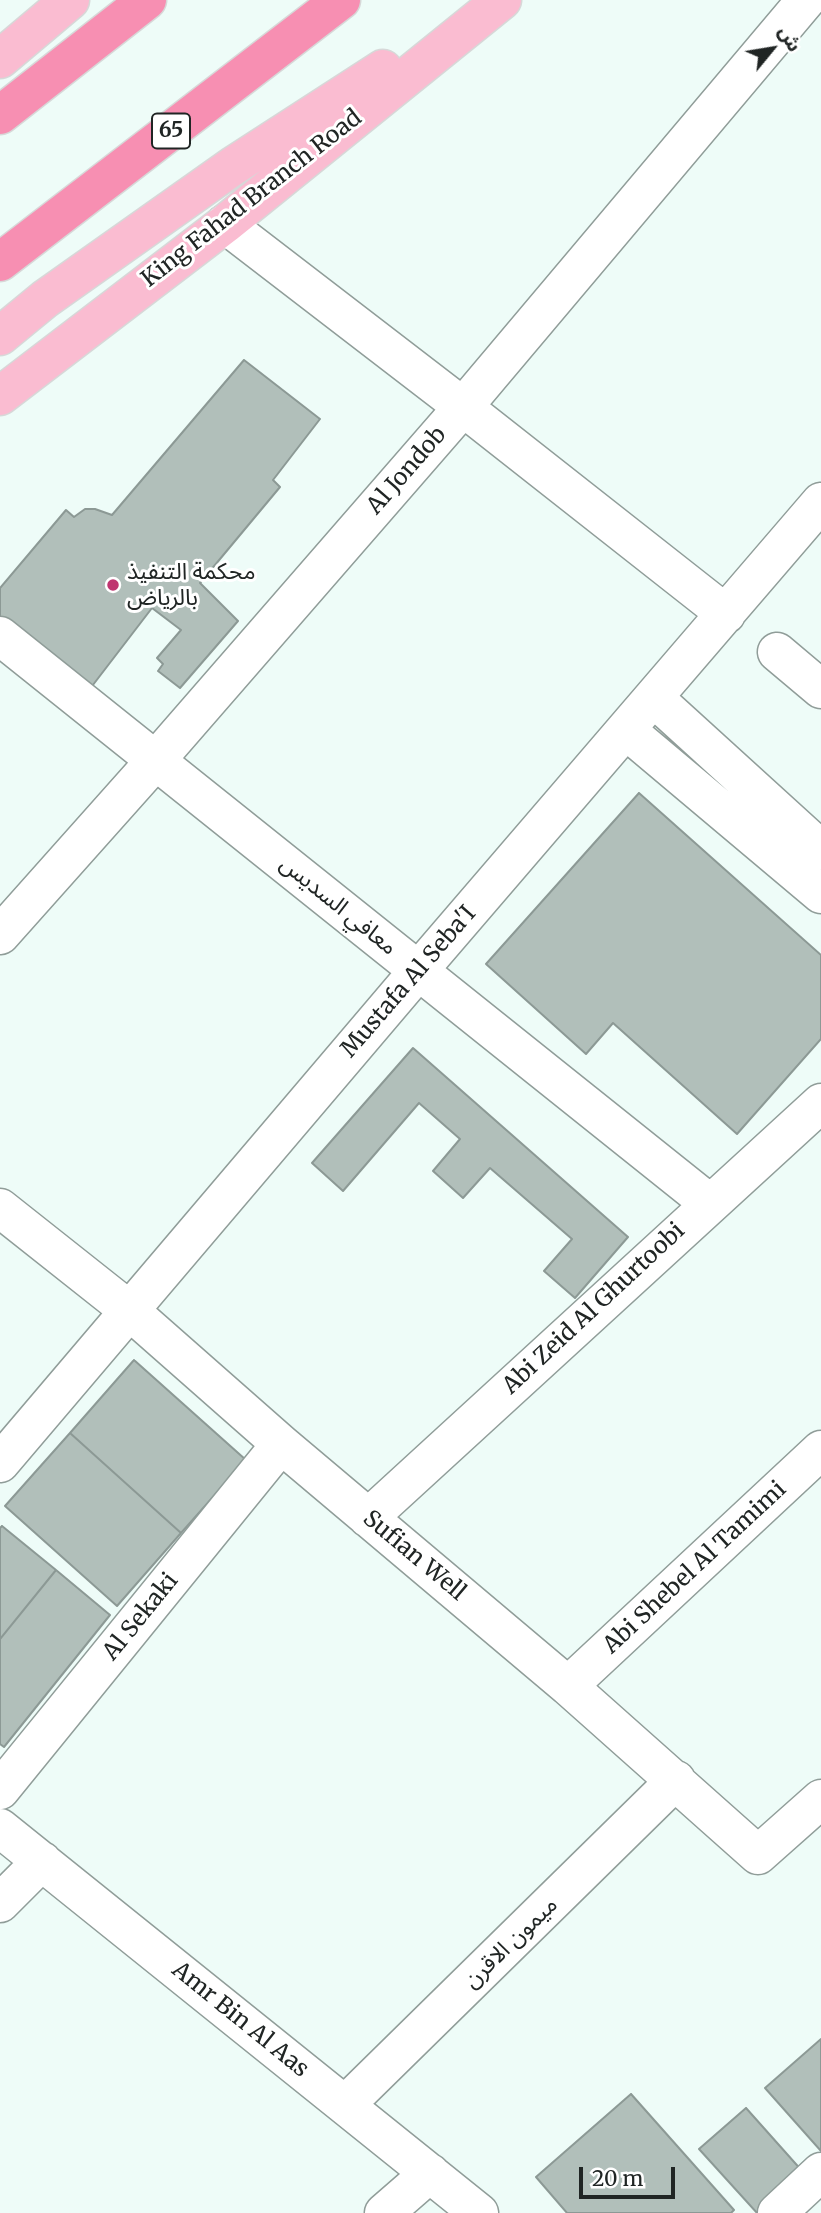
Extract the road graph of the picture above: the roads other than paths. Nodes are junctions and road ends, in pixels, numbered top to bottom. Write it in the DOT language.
graph roads {
  1 [pos="70,0"];
  2 [pos="147,0"];
  3 [pos="341,0"];
  4 [pos="489,0"];
  5 [pos="502,0"];
  6 [pos="806,0"];
  7 [pos="0,59"];
  8 [pos="0,115"];
  9 [pos="225,224"];
  10 [pos="0,262"];
  11 [pos="0,336"];
  12 [pos="0,396"];
  13 [pos="463,407"];
  14 [pos="821,502"];
  15 [pos="726,614"];
  16 [pos="0,636"];
  17 [pos="777,652"];
  18 [pos="821,689"];
  19 [pos="654,698"];
  20 [pos="626,730"];
  21 [pos="156,760"];
  22 [pos="821,850"];
  23 [pos="821,894"];
  24 [pos="0,934"];
  25 [pos="419,970"];
  26 [pos="821,1103"];
  27 [pos="709,1203"];
  28 [pos="0,1208"];
  29 [pos="130,1311"];
  30 [pos="281,1444"];
  31 [pos="821,1450"];
  32 [pos="0,1463"];
  33 [pos="368,1518"];
  34 [pos="568,1686"];
  35 [pos="676,1780"];
  36 [pos="0,1790"];
  37 [pos="821,1799"];
  38 [pos="0,1828"];
  39 [pos="42,1861"];
  40 [pos="0,1903"];
  41 [pos="345,2105"];
  42 [pos="821,2172"];
  43 [pos="430,2173"];
  44 [pos="384,2213"];
  45 [pos="479,2213"];
  46 [pos="777,2213"];
  1 -- 7 [label="main road"];
  2 -- 8 [label="highway"];
  3 -- 10 [label="highway, 65"];
  4 -- 11 [label="main road"];
  5 -- 9 [label="main road, King Fahad Branch Road"];
  6 -- 13 [label="street, Al Jondob"];
  9 -- 12 [label="main road, King Fahad Branch Road"];
  9 -- 13 [label="street"];
  13 -- 15 [label="street"];
  13 -- 21 [label="street, Al Jondob"];
  14 -- 15 [label="street, Mustafa Al Seba'I"];
  15 -- 19 [label="street, Mustafa Al Seba'I"];
  16 -- 21 [label="street, معافي السديس"];
  17 -- 18 [label="street"];
  19 -- 20 [label="street, Mustafa Al Seba'I"];
  19 -- 22 [label="street"];
  20 -- 23 [label="street"];
  20 -- 25 [label="street, Mustafa Al Seba'I"];
  21 -- 24 [label="street, Al Jondob"];
  21 -- 25 [label="street, معافي السديس"];
  25 -- 27 [label="street, معافي السديس"];
  25 -- 29 [label="street, Mustafa Al Seba'I"];
  26 -- 27 [label="street, Abi Zeid Al Ghurtoobi"];
  27 -- 33 [label="street, Abi Zeid Al Ghurtoobi"];
  28 -- 29 [label="street, Sufian Well"];
  29 -- 30 [label="street, Sufian Well"];
  29 -- 32 [label="street, Mustafa Al Seba'I"];
  30 -- 33 [label="street, Sufian Well"];
  30 -- 36 [label="street, Al Sekaki"];
  31 -- 34 [label="street, Abi Shebel Al Tamimi"];
  33 -- 34 [label="street, Sufian Well"];
  34 -- 35 [label="street, Sufian Well"];
  35 -- 37 [label="street, Sufian Well"];
  35 -- 41 [label="street, ميمون الاقرن"];
  38 -- 39 [label="street, Amr Bin Al Aas"];
  39 -- 40 [label="street"];
  39 -- 41 [label="street, Amr Bin Al Aas"];
  41 -- 43 [label="street, Amr Bin Al Aas"];
  42 -- 46 [label="street"];
  43 -- 44 [label="street"];
  43 -- 45 [label="street, Amr Bin Al Aas"];
}
